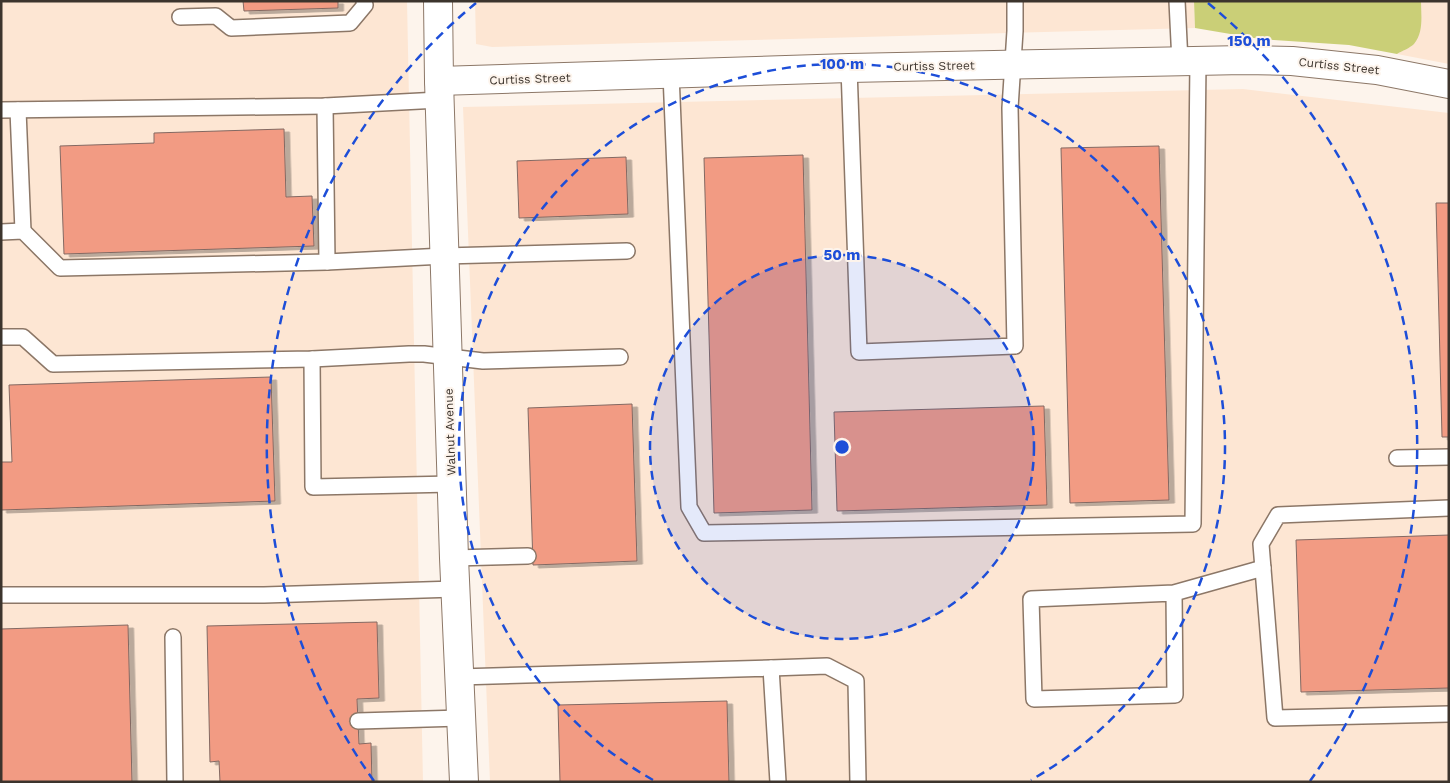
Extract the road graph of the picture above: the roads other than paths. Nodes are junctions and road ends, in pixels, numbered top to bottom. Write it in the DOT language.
graph roads {
  1 [pos="364,1"];
  2 [pos="438,1"];
  3 [pos="1015,1"];
  4 [pos="1177,1"];
  5 [pos="180,16"];
  6 [pos="1189,61"];
  7 [pos="1012,65"];
  8 [pos="849,68"];
  9 [pos="671,74"];
  10 [pos="1449,84"];
  11 [pos="439,91"];
  12 [pos="325,106"];
  13 [pos="1,110"];
  14 [pos="18,110"];
  15 [pos="1,232"];
  16 [pos="23,232"];
  17 [pos="627,252"];
  18 [pos="444,256"];
  19 [pos="327,262"];
  20 [pos="1,338"];
  21 [pos="620,357"];
  22 [pos="448,358"];
  23 [pos="312,359"];
  24 [pos="1449,457"];
  25 [pos="1397,458"];
  26 [pos="452,484"];
  27 [pos="1449,508"];
  28 [pos="528,556"];
  29 [pos="454,558"];
  30 [pos="1263,568"];
  31 [pos="455,590"];
  32 [pos="1174,593"];
  33 [pos="1,595"];
  34 [pos="173,637"];
  35 [pos="771,668"];
  36 [pos="459,677"];
  37 [pos="1449,714"];
  38 [pos="461,718"];
  39 [pos="358,720"];
  40 [pos="175,782"];
  41 [pos="464,782"];
  42 [pos="778,782"];
  43 [pos="858,782"];
  1 -- 5 [label="lane"];
  2 -- 11 [label="street"];
  3 -- 7 [label="lane"];
  4 -- 6 [label="lane"];
  6 -- 7 [label="street, Curtiss Street"];
  6 -- 9 [label="lane"];
  6 -- 10 [label="street, Curtiss Street"];
  7 -- 8 [label="street, Curtiss Street"];
  7 -- 8 [label="lane"];
  8 -- 9 [label="street, Curtiss Street"];
  9 -- 11 [label="street, Curtiss Street"];
  11 -- 12 [label="lane"];
  11 -- 18 [label="street, Walnut Avenue"];
  12 -- 14 [label="lane"];
  12 -- 19 [label="lane"];
  13 -- 14 [label="lane"];
  14 -- 16 [label="lane"];
  15 -- 16 [label="lane"];
  16 -- 19 [label="lane"];
  17 -- 18 [label="lane"];
  18 -- 19 [label="lane"];
  18 -- 22 [label="street, Walnut Avenue"];
  20 -- 23 [label="lane"];
  21 -- 22 [label="lane"];
  22 -- 23 [label="lane"];
  22 -- 26 [label="street, Walnut Avenue"];
  23 -- 26 [label="lane"];
  24 -- 25 [label="lane"];
  26 -- 29 [label="street, Walnut Avenue"];
  27 -- 30 [label="lane"];
  28 -- 29 [label="lane"];
  29 -- 31 [label="street, Walnut Avenue"];
  30 -- 32 [label="lane"];
  30 -- 37 [label="lane"];
  31 -- 33 [label="lane"];
  31 -- 36 [label="street, Walnut Avenue"];
  32 -- 32 [label="lane"];
  34 -- 40 [label="lane"];
  35 -- 36 [label="lane"];
  35 -- 42 [label="lane"];
  35 -- 43 [label="lane"];
  36 -- 38 [label="street, Walnut Avenue"];
  38 -- 39 [label="lane"];
  38 -- 41 [label="street, Walnut Avenue"];
}
